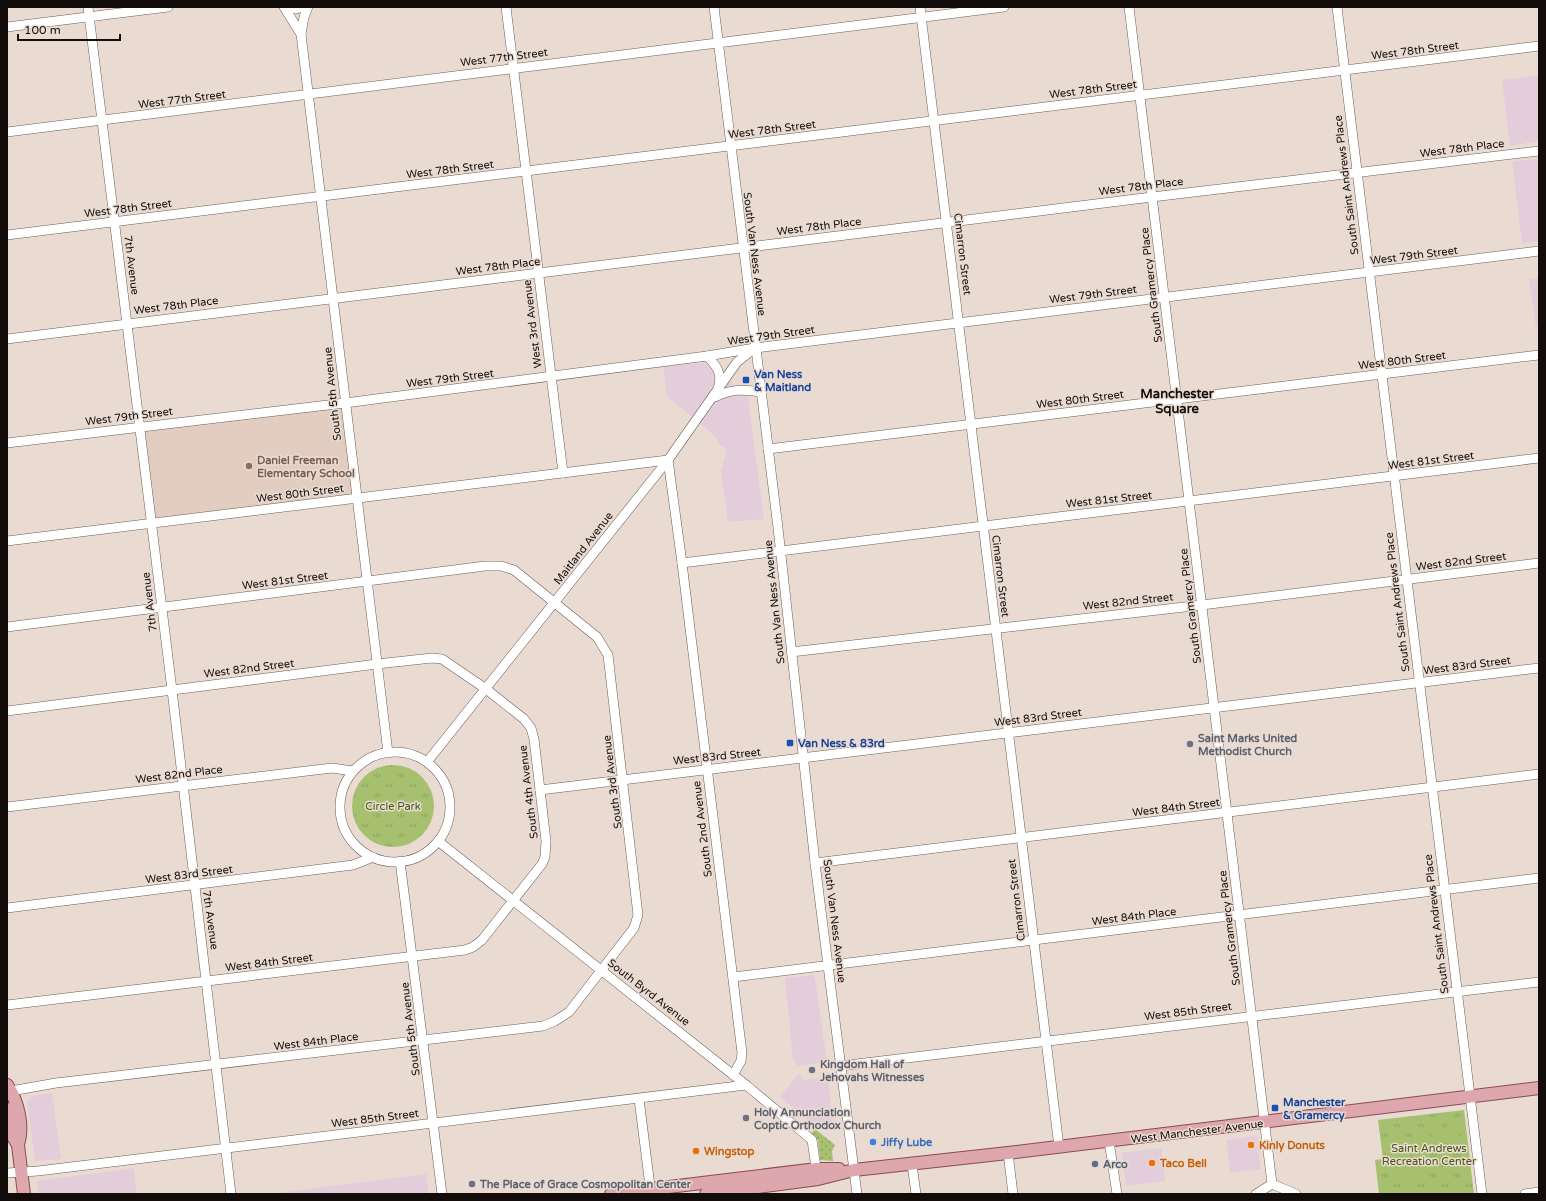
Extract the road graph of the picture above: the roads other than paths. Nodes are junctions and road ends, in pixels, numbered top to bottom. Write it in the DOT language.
graph roads {
  1 [pos="88,7"];
  2 [pos="168,7"];
  3 [pos="284,7"];
  4 [pos="287,7"];
  5 [pos="304,7"];
  6 [pos="308,7"];
  7 [pos="506,7"];
  8 [pos="714,7"];
  9 [pos="920,7"];
  10 [pos="1004,7"];
  11 [pos="1129,7"];
  12 [pos="1337,7"];
  13 [pos="89,17"];
  14 [pos="922,17"];
  15 [pos="7,27"];
  16 [pos="301,34"];
  17 [pos="718,42"];
  18 [pos="1539,46"];
  19 [pos="513,68"];
  20 [pos="1344,70"];
  21 [pos="308,95"];
  22 [pos="1140,96"];
  23 [pos="103,121"];
  24 [pos="935,121"];
  25 [pos="7,132"];
  26 [pos="730,146"];
  27 [pos="1539,151"];
  28 [pos="526,171"];
  29 [pos="1357,173"];
  30 [pos="320,197"];
  31 [pos="1152,197"];
  32 [pos="114,222"];
  33 [pos="946,222"];
  34 [pos="7,235"];
  35 [pos="742,248"];
  36 [pos="1539,251"];
  37 [pos="1369,272"];
  38 [pos="538,273"];
  39 [pos="333,298"];
  40 [pos="1164,298"];
  41 [pos="127,323"];
  42 [pos="959,323"];
  43 [pos="7,339"];
  44 [pos="755,348"];
  45 [pos="1539,355"];
  46 [pos="707,356"];
  47 [pos="1382,375"];
  48 [pos="550,377"];
  49 [pos="761,392"];
  50 [pos="715,396"];
  51 [pos="1177,400"];
  52 [pos="345,403"];
  53 [pos="971,425"];
  54 [pos="139,427"];
  55 [pos="7,443"];
  56 [pos="768,448"];
  57 [pos="1539,458"];
  58 [pos="668,460"];
  59 [pos="563,473"];
  60 [pos="1394,477"];
  61 [pos="357,498"];
  62 [pos="1189,502"];
  63 [pos="152,523"];
  64 [pos="983,525"];
  65 [pos="7,541"];
  66 [pos="780,551"];
  67 [pos="682,563"];
  68 [pos="1539,563"];
  69 [pos="1407,580"];
  70 [pos="367,582"];
  71 [pos="555,602"];
  72 [pos="1202,605"];
  73 [pos="162,607"];
  74 [pos="7,627"];
  75 [pos="995,628"];
  76 [pos="791,652"];
  77 [pos="376,664"];
  78 [pos="1539,668"];
  79 [pos="1419,683"];
  80 [pos="486,689"];
  81 [pos="172,690"];
  82 [pos="1214,708"];
  83 [pos="7,711"];
  84 [pos="1008,733"];
  85 [pos="388,752"];
  86 [pos="803,758"];
  87 [pos="426,762"];
  88 [pos="707,769"];
  89 [pos="353,771"];
  90 [pos="1539,774"];
  91 [pos="624,779"];
  92 [pos="183,785"];
  93 [pos="1432,787"];
  94 [pos="540,790"];
  95 [pos="7,806"];
  96 [pos="1227,812"];
  97 [pos="1021,838"];
  98 [pos="438,841"];
  99 [pos="373,857"];
  100 [pos="400,861"];
  101 [pos="815,863"];
  102 [pos="1539,878"];
  103 [pos="194,886"];
  104 [pos="1444,889"];
  105 [pos="513,902"];
  106 [pos="7,908"];
  107 [pos="1239,915"];
  108 [pos="1033,941"];
  109 [pos="413,956"];
  110 [pos="828,965"];
  111 [pos="602,971"];
  112 [pos="733,977"];
  113 [pos="207,981"];
  114 [pos="1539,982"];
  115 [pos="1457,992"];
  116 [pos="7,1005"];
  117 [pos="1252,1016"];
  118 [pos="1045,1040"];
  119 [pos="423,1041"];
  120 [pos="217,1065"];
  121 [pos="840,1066"];
  122 [pos="733,1075"];
  123 [pos="746,1085"];
  124 [pos="9,1088"];
  125 [pos="1539,1088"];
  126 [pos="1470,1096"];
  127 [pos="639,1099"];
  128 [pos="7,1109"];
  129 [pos="433,1123"];
  130 [pos="1264,1123"];
  131 [pos="1109,1141"];
  132 [pos="18,1145"];
  133 [pos="1059,1147"];
  134 [pos="226,1148"];
  135 [pos="1008,1153"];
  136 [pos="912,1164"];
  137 [pos="854,1170"];
  138 [pos="22,1172"];
  139 [pos="7,1173"];
  140 [pos="817,1174"];
  141 [pos="1272,1184"];
  142 [pos="753,1191"];
  143 [pos="651,1192"];
  144 [pos="1539,1192"];
  145 [pos="24,1194"];
  146 [pos="231,1194"];
  147 [pos="442,1194"];
  148 [pos="611,1194"];
  149 [pos="706,1194"];
  150 [pos="857,1194"];
  151 [pos="916,1194"];
  152 [pos="1013,1194"];
  153 [pos="1116,1194"];
  154 [pos="1256,1194"];
  155 [pos="1296,1194"];
  156 [pos="1482,1194"];
  157 [pos="1525,1194"];
  1 -- 13 [label="street, 7th Avenue"];
  2 -- 13 [label="street"];
  3 -- 16 [label="street, South 5th Avenue"];
  4 -- 5 [label="street"];
  6 -- 16 [label="street, South 5th Avenue"];
  7 -- 19 [label="street"];
  8 -- 17 [label="street, South Van Ness Avenue"];
  9 -- 14 [label="street, Cimarron Street"];
  10 -- 14 [label="street, West 77th Street"];
  11 -- 22 [label="street, South Gramercy Place"];
  12 -- 20 [label="street, South Saint Andrews Place"];
  13 -- 15 [label="street"];
  13 -- 23 [label="street, 7th Avenue"];
  14 -- 17 [label="street, West 77th Street"];
  14 -- 24 [label="street, Cimarron Street"];
  16 -- 21 [label="street, South 5th Avenue"];
  17 -- 19 [label="street, West 77th Street"];
  17 -- 26 [label="street, South Van Ness Avenue"];
  18 -- 20 [label="street, West 78th Street"];
  19 -- 21 [label="street, West 77th Street"];
  19 -- 28 [label="street"];
  20 -- 22 [label="street, West 78th Street"];
  20 -- 29 [label="street, South Saint Andrews Place"];
  21 -- 23 [label="street, West 77th Street"];
  21 -- 30 [label="street, South 5th Avenue"];
  22 -- 24 [label="street, West 78th Street"];
  22 -- 31 [label="street, South Gramercy Place"];
  23 -- 25 [label="street, West 77th Street"];
  23 -- 32 [label="street, 7th Avenue"];
  24 -- 26 [label="street, West 78th Street"];
  24 -- 33 [label="street, Cimarron Street"];
  26 -- 28 [label="street, West 78th Street"];
  26 -- 35 [label="street, South Van Ness Avenue"];
  27 -- 29 [label="street, West 78th Place"];
  28 -- 30 [label="street, West 78th Street"];
  28 -- 38 [label="street, West 3rd Avenue"];
  29 -- 31 [label="street, West 78th Place"];
  29 -- 37 [label="street, South Saint Andrews Place"];
  30 -- 32 [label="street, West 78th Street"];
  30 -- 39 [label="street, South 5th Avenue"];
  31 -- 33 [label="street, West 78th Place"];
  31 -- 40 [label="street, South Gramercy Place"];
  32 -- 34 [label="street, West 78th Street"];
  32 -- 41 [label="street, 7th Avenue"];
  33 -- 35 [label="street, West 78th Place"];
  33 -- 42 [label="street, Cimarron Street"];
  35 -- 38 [label="street, West 78th Place"];
  35 -- 44 [label="street, South Van Ness Avenue"];
  36 -- 37 [label="street, West 79th Street"];
  37 -- 40 [label="street, West 79th Street"];
  37 -- 47 [label="street, South Saint Andrews Place"];
  38 -- 39 [label="street, West 78th Place"];
  38 -- 48 [label="street, West 3rd Avenue"];
  39 -- 41 [label="street, West 78th Place"];
  39 -- 52 [label="street, South 5th Avenue"];
  40 -- 42 [label="street, West 79th Street"];
  40 -- 51 [label="street, South Gramercy Place"];
  41 -- 43 [label="street, West 78th Place"];
  41 -- 54 [label="street, 7th Avenue"];
  42 -- 44 [label="street, West 79th Street"];
  42 -- 53 [label="street, Cimarron Street"];
  44 -- 46 [label="street, West 79th Street"];
  44 -- 49 [label="street, South Van Ness Avenue"];
  44 -- 50 [label="street, Maitland Avenue"];
  45 -- 47 [label="street, West 80th Street"];
  46 -- 48 [label="street, West 79th Street"];
  46 -- 50 [label="street"];
  47 -- 51 [label="street, West 80th Street"];
  47 -- 60 [label="street, South Saint Andrews Place"];
  48 -- 52 [label="street, West 79th Street"];
  48 -- 59 [label="street, West 3rd Avenue"];
  49 -- 50 [label="street"];
  49 -- 56 [label="street, South Van Ness Avenue"];
  50 -- 58 [label="street, Maitland Avenue"];
  51 -- 53 [label="street, West 80th Street"];
  51 -- 62 [label="street, South Gramercy Place"];
  52 -- 54 [label="street, West 79th Street"];
  52 -- 61 [label="street, South 5th Avenue"];
  53 -- 56 [label="street, West 80th Street"];
  53 -- 64 [label="street, Cimarron Street"];
  54 -- 55 [label="street, West 79th Street"];
  54 -- 63 [label="street, 7th Avenue"];
  56 -- 66 [label="street, South Van Ness Avenue"];
  57 -- 60 [label="street, West 81st Street"];
  58 -- 59 [label="street, West 80th Street"];
  58 -- 67 [label="street, South 2nd Avenue"];
  58 -- 71 [label="street, Maitland Avenue"];
  59 -- 61 [label="street, West 80th Street"];
  60 -- 62 [label="street, West 81st Street"];
  60 -- 69 [label="street, South Saint Andrews Place"];
  61 -- 63 [label="street, West 80th Street"];
  61 -- 70 [label="street, South 5th Avenue"];
  62 -- 64 [label="street, West 81st Street"];
  62 -- 72 [label="street, South Gramercy Place"];
  63 -- 65 [label="street, West 80th Street"];
  63 -- 73 [label="street, 7th Avenue"];
  64 -- 66 [label="street, West 81st Street"];
  64 -- 75 [label="street, Cimarron Street"];
  66 -- 67 [label="street, West 81st Street"];
  66 -- 76 [label="street, South Van Ness Avenue"];
  67 -- 88 [label="street, South 2nd Avenue"];
  68 -- 69 [label="street, West 82nd Street"];
  69 -- 72 [label="street, West 82nd Street"];
  69 -- 79 [label="street, South Saint Andrews Place"];
  70 -- 71 [label="street, West 81st Street"];
  70 -- 73 [label="street, West 81st Street"];
  70 -- 77 [label="street, South 5th Avenue"];
  71 -- 80 [label="street, Maitland Avenue"];
  71 -- 91 [label="street, South 3rd Avenue"];
  72 -- 75 [label="street, West 82nd Street"];
  72 -- 82 [label="street, South Gramercy Place"];
  73 -- 74 [label="street, West 81st Street"];
  73 -- 81 [label="street, 7th Avenue"];
  75 -- 76 [label="street, West 82nd Street"];
  75 -- 84 [label="street, Cimarron Street"];
  76 -- 86 [label="street, South Van Ness Avenue"];
  77 -- 80 [label="street, West 82nd Street"];
  77 -- 81 [label="street, West 82nd Street"];
  77 -- 85 [label="street, South 5th Avenue"];
  78 -- 79 [label="street, West 83rd Street"];
  79 -- 82 [label="street, West 83rd Street"];
  79 -- 93 [label="street, South Saint Andrews Place"];
  80 -- 87 [label="street, Maitland Avenue"];
  80 -- 94 [label="street, South 4th Avenue"];
  81 -- 83 [label="street, West 82nd Street"];
  81 -- 92 [label="street, 7th Avenue"];
  82 -- 84 [label="street, West 83rd Street"];
  82 -- 96 [label="street, South Gramercy Place"];
  84 -- 86 [label="street, West 83rd Street"];
  84 -- 97 [label="street, Cimarron Street"];
  85 -- 87 [label="street"];
  85 -- 89 [label="street"];
  86 -- 88 [label="street, West 83rd Street"];
  86 -- 101 [label="street, South Van Ness Avenue"];
  87 -- 98 [label="street"];
  88 -- 91 [label="street, West 83rd Street"];
  88 -- 112 [label="street, South 2nd Avenue"];
  89 -- 92 [label="street, West 82nd Place"];
  89 -- 99 [label="street"];
  90 -- 93 [label="street, West 84th Street"];
  91 -- 94 [label="street, West 83rd Street"];
  91 -- 111 [label="street, South 3rd Avenue"];
  92 -- 95 [label="street, West 82nd Place"];
  92 -- 103 [label="street, 7th Avenue"];
  93 -- 96 [label="street, West 84th Street"];
  93 -- 104 [label="street, South Saint Andrews Place"];
  94 -- 105 [label="street, South 4th Avenue"];
  96 -- 97 [label="street, West 84th Street"];
  96 -- 107 [label="street, South Gramercy Place"];
  97 -- 101 [label="street, West 84th Street"];
  97 -- 108 [label="street, Cimarron Street"];
  98 -- 100 [label="street"];
  98 -- 105 [label="street, South Byrd Avenue"];
  99 -- 100 [label="street"];
  99 -- 103 [label="street, West 83rd Street"];
  100 -- 109 [label="street, South 5th Avenue"];
  101 -- 110 [label="street, South Van Ness Avenue"];
  102 -- 104 [label="street, West 84th Place"];
  103 -- 106 [label="street, West 83rd Street"];
  103 -- 113 [label="street, 7th Avenue"];
  104 -- 107 [label="street, West 84th Place"];
  104 -- 115 [label="street, South Saint Andrews Place"];
  105 -- 109 [label="street, West 84th Street"];
  105 -- 111 [label="street, South Byrd Avenue"];
  107 -- 108 [label="street, West 84th Place"];
  107 -- 117 [label="street, South Gramercy Place"];
  108 -- 110 [label="street, West 84th Place"];
  108 -- 118 [label="street, Cimarron Street"];
  109 -- 113 [label="street, West 84th Street"];
  109 -- 119 [label="street, South 5th Avenue"];
  110 -- 112 [label="street, West 84th Place"];
  110 -- 121 [label="street, South Van Ness Avenue"];
  111 -- 119 [label="street, West 84th Place"];
  111 -- 122 [label="street, South Byrd Avenue"];
  112 -- 122 [label="street, South 2nd Avenue"];
  113 -- 116 [label="street, West 84th Street"];
  113 -- 120 [label="street, 7th Avenue"];
  114 -- 115 [label="street, West 85th Street"];
  115 -- 117 [label="street, West 85th Street"];
  115 -- 126 [label="street, South Saint Andrews Place"];
  117 -- 118 [label="street, West 85th Street"];
  117 -- 130 [label="street, South Gramercy Place"];
  118 -- 121 [label="street, West 85th Street"];
  118 -- 133 [label="street, Cimarron Street"];
  119 -- 120 [label="street, West 84th Place"];
  119 -- 129 [label="street, South 5th Avenue"];
  120 -- 124 [label="street, West 84th Place"];
  120 -- 134 [label="street, 7th Avenue"];
  121 -- 137 [label="street, South Van Ness Avenue"];
  122 -- 123 [label="street, South Byrd Avenue"];
  123 -- 127 [label="street, West 85th Street"];
  123 -- 140 [label="street, South Byrd Avenue"];
  124 -- 132 [label="main road"];
  125 -- 126 [label="main road, West Manchester Avenue"];
  126 -- 130 [label="main road, West Manchester Avenue"];
  126 -- 156 [label="street, South Saint Andrews Place"];
  127 -- 129 [label="street, West 85th Street"];
  127 -- 143 [label="street"];
  128 -- 132 [label="main road"];
  129 -- 134 [label="street, West 85th Street"];
  129 -- 147 [label="street, South 5th Avenue"];
  130 -- 131 [label="main road, West Manchester Avenue"];
  130 -- 141 [label="street, South Gramercy Place"];
  131 -- 133 [label="main road, West Manchester Avenue"];
  131 -- 153 [label="street"];
  132 -- 138 [label="main road"];
  133 -- 135 [label="main road, West Manchester Avenue"];
  134 -- 138 [label="street, West 85th Street"];
  134 -- 146 [label="street, 7th Avenue"];
  135 -- 136 [label="main road, West Manchester Avenue"];
  135 -- 152 [label="street"];
  136 -- 137 [label="main road, West Manchester Avenue"];
  136 -- 151 [label="street"];
  137 -- 140 [label="main road, West Manchester Avenue"];
  137 -- 150 [label="street, South Van Ness Avenue"];
  138 -- 139 [label="street, West 85th Street"];
  138 -- 145 [label="main road"];
  140 -- 142 [label="main road"];
  140 -- 143 [label="main road"];
  141 -- 154 [label="street"];
  141 -- 155 [label="street"];
  142 -- 149 [label="main road"];
  143 -- 148 [label="main road"];
  144 -- 157 [label="street"];
}
